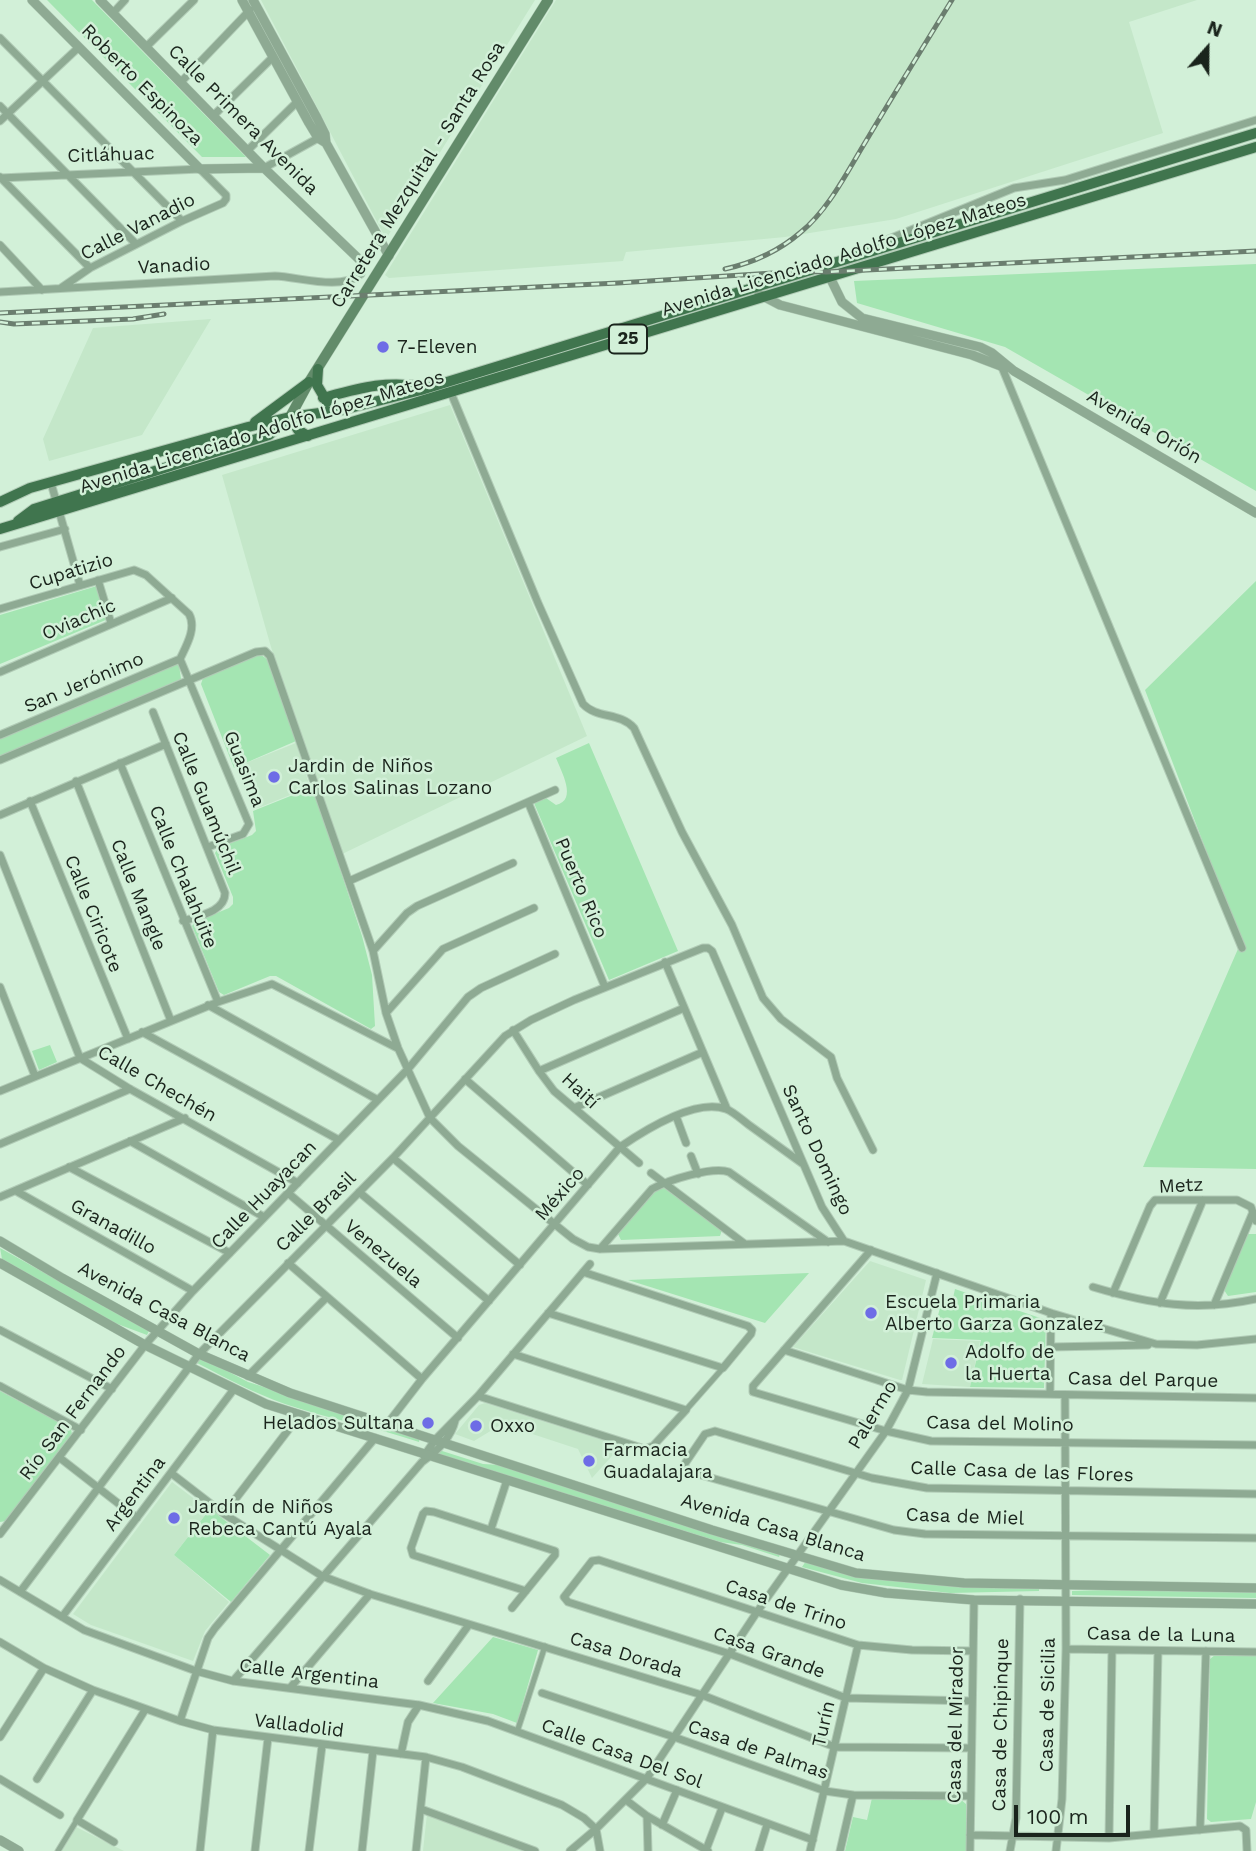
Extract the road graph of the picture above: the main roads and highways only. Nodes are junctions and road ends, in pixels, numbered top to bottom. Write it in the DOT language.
graph roads {
  1 [pos="548,0"];
  2 [pos="1256,132"];
  3 [pos="1256,147"];
  4 [pos="318,369"];
  5 [pos="309,382"];
  6 [pos="428,388"];
  7 [pos="323,398"];
  8 [pos="342,410"];
  9 [pos="290,417"];
  10 [pos="247,427"];
  11 [pos="309,436"];
  12 [pos="1,499"];
  13 [pos="58,507"];
  14 [pos="0,529"];
  1 -- 4 [label="main road, Carretera Mezquital - Santa Rosa"];
  2 -- 6 [label="main road, Avenida Licenciado Adolfo López Mateos / 25"];
  3 -- 11 [label="main road, Avenida Licenciado Adolfo López Mateos / 25"];
  4 -- 5 [label="main road, Carretera Mezquital - Santa Rosa"];
  4 -- 7 [label="main road"];
  5 -- 9 [label="main road, Carretera Mezquital - Santa Rosa"];
  5 -- 10 [label="main road"];
  6 -- 7 [label="main road"];
  6 -- 8 [label="main road, Avenida Licenciado Adolfo López Mateos / 25"];
  7 -- 8 [label="main road"];
  8 -- 9 [label="main road, Avenida Licenciado Adolfo López Mateos / 25"];
  9 -- 10 [label="main road, Avenida Licenciado Adolfo López Mateos / 25"];
  9 -- 11 [label="main road"];
  9 -- 13 [label="main road"];
  10 -- 12 [label="main road, Avenida Licenciado Adolfo López Mateos / 25"];
  11 -- 13 [label="main road, Avenida Licenciado Adolfo López Mateos / 25"];
  13 -- 14 [label="main road"];
}
